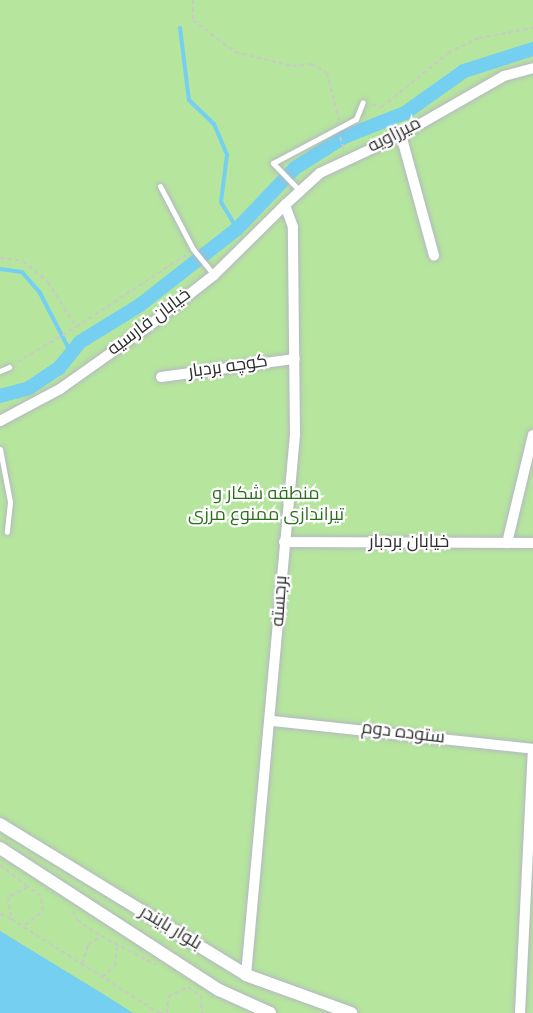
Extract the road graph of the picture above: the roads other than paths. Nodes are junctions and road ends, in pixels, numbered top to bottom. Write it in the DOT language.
graph roads {
  1 [pos="533,68"];
  2 [pos="363,102"];
  3 [pos="401,135"];
  4 [pos="160,186"];
  5 [pos="297,188"];
  6 [pos="285,205"];
  7 [pos="434,256"];
  8 [pos="214,275"];
  9 [pos="295,359"];
  10 [pos="9,367"];
  11 [pos="0,371"];
  12 [pos="161,377"];
  13 [pos="0,421"];
  14 [pos="533,435"];
  15 [pos="0,449"];
  16 [pos="6,532"];
  17 [pos="284,542"];
  18 [pos="507,543"];
  19 [pos="533,543"];
  20 [pos="273,721"];
  21 [pos="533,750"];
  22 [pos="0,824"];
  23 [pos="0,848"];
  24 [pos="64,864"];
  25 [pos="52,883"];
  26 [pos="529,919"];
  27 [pos="246,975"];
  28 [pos="270,1013"];
  29 [pos="351,1013"];
  30 [pos="520,1013"];
  1 -- 3 [label="street, میرزاویه"];
  2 -- 5 [label="lane"];
  3 -- 5 [label="street, میرزاویه"];
  3 -- 7 [label="street"];
  4 -- 8 [label="lane"];
  5 -- 6 [label="street, میرزاویه"];
  6 -- 8 [label="street, خیابان فارسیه"];
  6 -- 9 [label="street, برجسته"];
  8 -- 13 [label="street, خیابان فارسیه"];
  9 -- 12 [label="street, کوچه بردبار"];
  9 -- 17 [label="street, برجسته"];
  10 -- 11 [label="lane"];
  14 -- 18 [label="street"];
  15 -- 16 [label="lane"];
  17 -- 18 [label="street, خیابان بردبار"];
  17 -- 20 [label="street, برجسته"];
  18 -- 19 [label="street, خیابان بردبار"];
  20 -- 21 [label="street, ستوده دوم"];
  20 -- 27 [label="street, برجسته"];
  21 -- 26 [label="street"];
  22 -- 24 [label="street, بلوار بایندر"];
  23 -- 25 [label="street, بلوار بایندر"];
  24 -- 25 [label="street"];
  24 -- 27 [label="street, بلوار بایندر"];
  25 -- 28 [label="street, بلوار بایندر"];
  26 -- 30 [label="street"];
  27 -- 29 [label="street, بلوار بایندر"];
}
